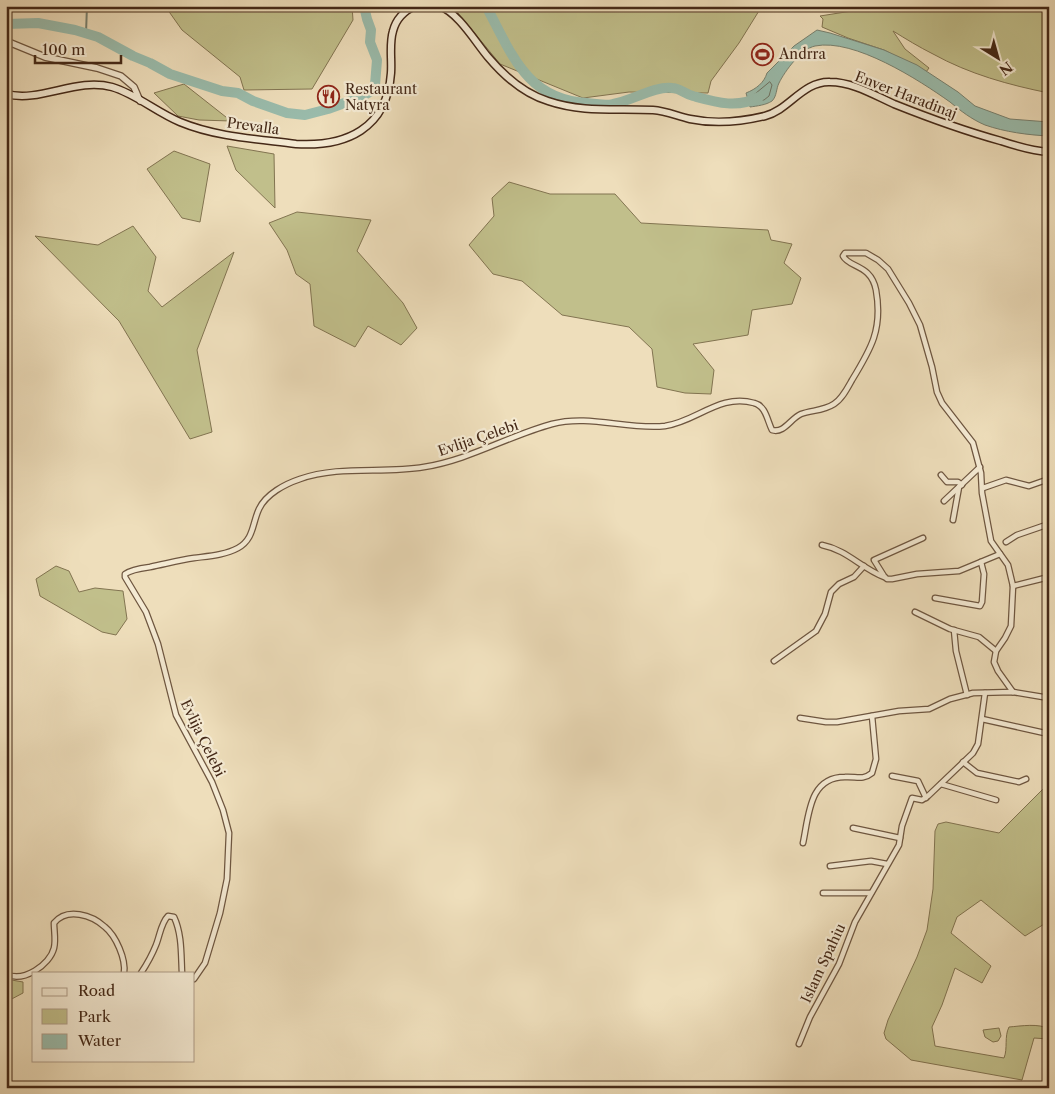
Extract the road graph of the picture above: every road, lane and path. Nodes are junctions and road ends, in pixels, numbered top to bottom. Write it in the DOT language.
graph roads {
  1 [pos="415,6"];
  2 [pos="439,6"];
  3 [pos="6,41"];
  4 [pos="6,94"];
  5 [pos="140,101"];
  6 [pos="1049,152"];
  7 [pos="980,467"];
  8 [pos="940,475"];
  9 [pos="1049,479"];
  10 [pos="961,486"];
  11 [pos="983,488"];
  12 [pos="944,501"];
  13 [pos="953,520"];
  14 [pos="1049,524"];
  15 [pos="923,538"];
  16 [pos="1006,542"];
  17 [pos="822,546"];
  18 [pos="1000,554"];
  19 [pos="981,562"];
  20 [pos="864,566"];
  21 [pos="1049,577"];
  22 [pos="887,579"];
  23 [pos="1013,586"];
  24 [pos="935,598"];
  25 [pos="915,612"];
  26 [pos="954,630"];
  27 [pos="996,651"];
  28 [pos="774,661"];
  29 [pos="1013,692"];
  30 [pos="985,693"];
  31 [pos="967,695"];
  32 [pos="1049,698"];
  33 [pos="872,716"];
  34 [pos="800,718"];
  35 [pos="982,719"];
  36 [pos="1049,734"];
  37 [pos="963,762"];
  38 [pos="892,776"];
  39 [pos="1026,779"];
  40 [pos="941,784"];
  41 [pos="926,798"];
  42 [pos="996,800"];
  43 [pos="853,828"];
  44 [pos="900,838"];
  45 [pos="804,843"];
  46 [pos="887,864"];
  47 [pos="830,866"];
  48 [pos="823,893"];
  49 [pos="871,893"];
  50 [pos="32,972"];
  51 [pos="33,972"];
  52 [pos="124,972"];
  53 [pos="142,972"];
  54 [pos="182,972"];
  55 [pos="6,974"];
  56 [pos="195,978"];
  57 [pos="799,1044"];
  1 -- 5 [label="main road, Prevalla"];
  2 -- 6 [label="main road, Enver Haradinaj"];
  3 -- 5 [label="street"];
  4 -- 5 [label="main road, Prevalla"];
  7 -- 10 [label="street"];
  7 -- 11 [label="street, Evlija Çelebi"];
  7 -- 56 [label="street, Evlija Çelebi"];
  8 -- 10 [label="street"];
  9 -- 11 [label="street"];
  10 -- 12 [label="street"];
  10 -- 13 [label="street"];
  11 -- 18 [label="street, Evlija Çelebi"];
  14 -- 16 [label="street"];
  15 -- 22 [label="street"];
  17 -- 20 [label="street"];
  18 -- 19 [label="street"];
  18 -- 23 [label="street, Evlija Çelebi"];
  19 -- 22 [label="street"];
  19 -- 24 [label="street"];
  20 -- 22 [label="street"];
  20 -- 28 [label="street"];
  21 -- 23 [label="street"];
  23 -- 27 [label="street, Evlija Çelebi"];
  25 -- 26 [label="street"];
  26 -- 27 [label="street"];
  26 -- 31 [label="street"];
  27 -- 29 [label="street"];
  29 -- 30 [label="street"];
  29 -- 32 [label="street"];
  30 -- 31 [label="street"];
  30 -- 35 [label="street, Islam Spahiu"];
  31 -- 33 [label="street"];
  33 -- 34 [label="street"];
  33 -- 45 [label="street"];
  35 -- 36 [label="street"];
  35 -- 37 [label="street, Islam Spahiu"];
  37 -- 39 [label="street"];
  37 -- 40 [label="street, Islam Spahiu"];
  38 -- 41 [label="street"];
  40 -- 41 [label="street, Islam Spahiu"];
  40 -- 42 [label="street"];
  41 -- 44 [label="street, Islam Spahiu"];
  43 -- 44 [label="street"];
  44 -- 46 [label="street, Islam Spahiu"];
  46 -- 47 [label="street"];
  46 -- 49 [label="street, Islam Spahiu"];
  48 -- 49 [label="street"];
  49 -- 57 [label="street, Islam Spahiu"];
  50 -- 55 [label="street"];
  51 -- 52 [label="street"];
  53 -- 54 [label="street"];
}
